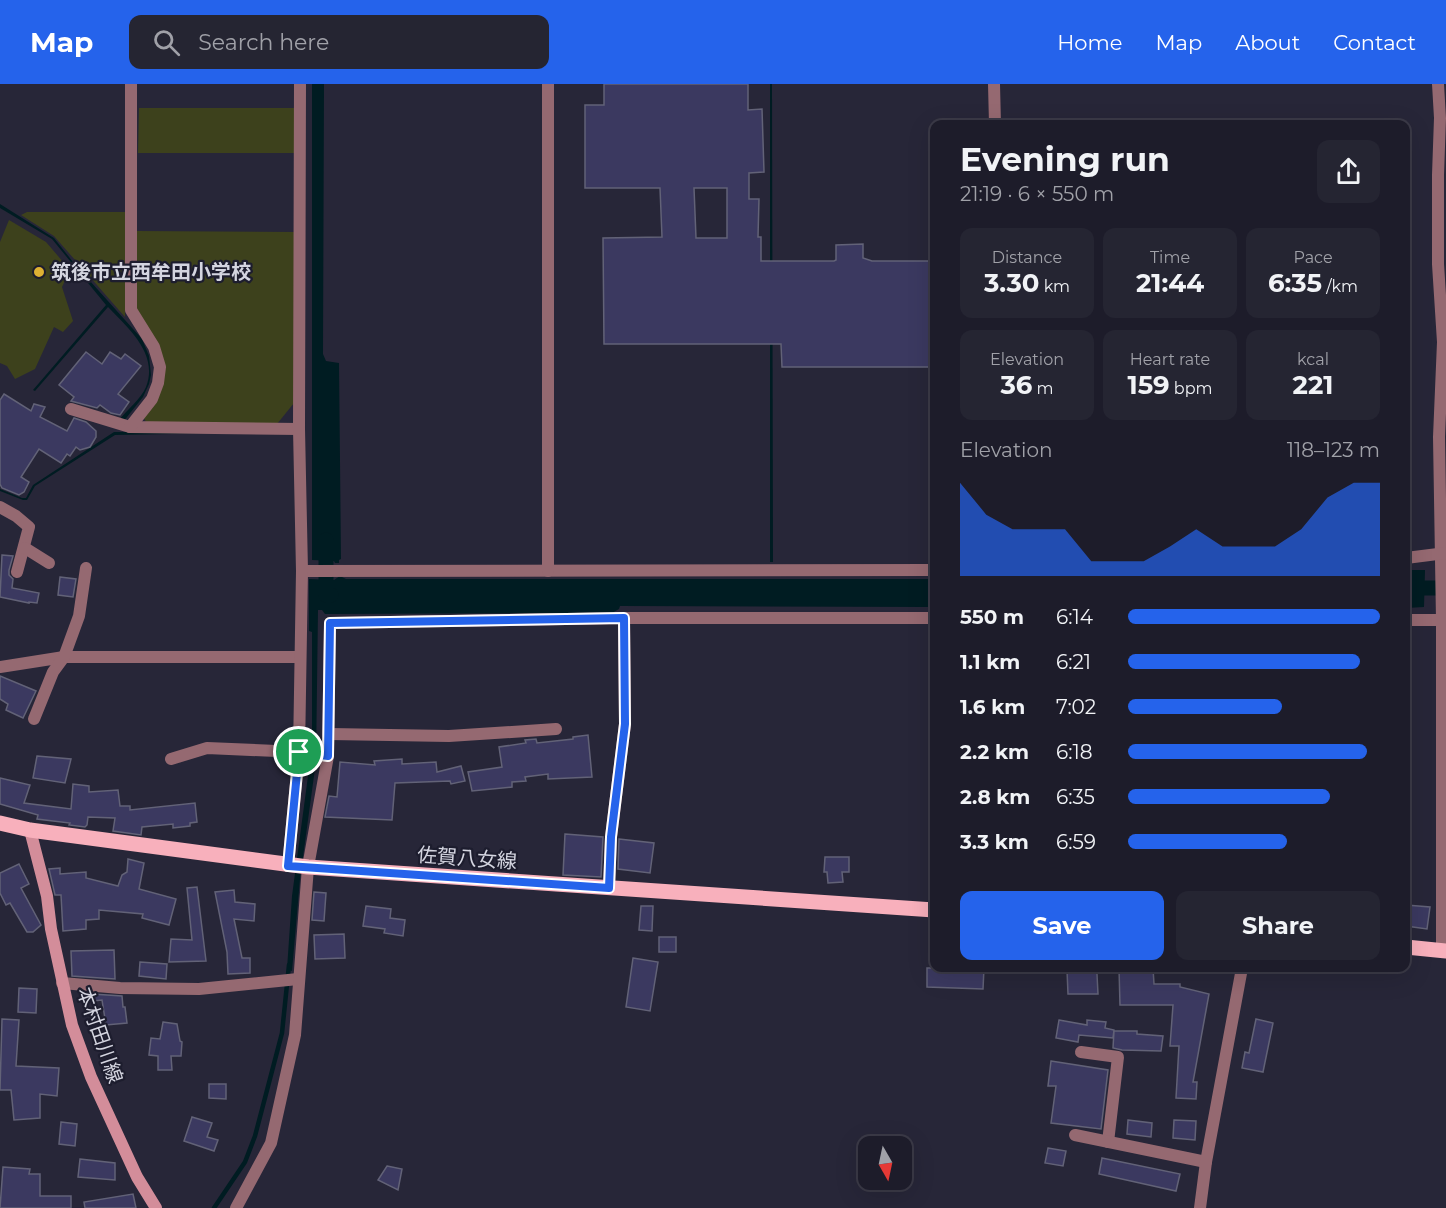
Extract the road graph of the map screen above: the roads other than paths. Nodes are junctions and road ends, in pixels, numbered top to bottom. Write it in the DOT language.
graph roads {
  1 [pos="131,84"];
  2 [pos="300,84"];
  3 [pos="548,84"];
  4 [pos="994,84"];
  5 [pos="1438,84"];
  6 [pos="995,120"];
  7 [pos="1444,342"];
  8 [pos="71,409"];
  9 [pos="130,427"];
  10 [pos="299,429"];
  11 [pos="0,507"];
  12 [pos="25,548"];
  13 [pos="1443,553"];
  14 [pos="1410,557"];
  15 [pos="49,563"];
  16 [pos="86,568"];
  17 [pos="930,570"];
  18 [pos="302,571"];
  19 [pos="548,571"];
  20 [pos="17,572"];
  21 [pos="624,618"];
  22 [pos="930,618"];
  23 [pos="1410,620"];
  24 [pos="1444,620"];
  25 [pos="64,657"];
  26 [pos="300,657"];
  27 [pos="0,667"];
  28 [pos="34,719"];
  29 [pos="556,729"];
  30 [pos="330,734"];
  31 [pos="299,752"];
  32 [pos="328,756"];
  33 [pos="171,759"];
  34 [pos="0,823"];
  35 [pos="30,830"];
  36 [pos="288,866"];
  37 [pos="308,867"];
  38 [pos="609,888"];
  39 [pos="930,910"];
  40 [pos="1410,947"];
  41 [pos="1444,951"];
  42 [pos="1241,972"];
  43 [pos="298,979"];
  44 [pos="62,983"];
  45 [pos="1081,1052"];
  46 [pos="1075,1135"];
  47 [pos="1108,1142"];
  48 [pos="1206,1162"];
  49 [pos="156,1208"];
  50 [pos="236,1208"];
  51 [pos="1200,1208"];
  1 -- 9 [label="street"];
  2 -- 10 [label="street"];
  3 -- 19 [label="street"];
  4 -- 6 [label="street"];
  5 -- 7 [label="street"];
  7 -- 13 [label="street"];
  8 -- 9 [label="street"];
  9 -- 10 [label="street"];
  10 -- 18 [label="street"];
  11 -- 12 [label="street"];
  12 -- 15 [label="street"];
  12 -- 20 [label="street"];
  13 -- 14 [label="street"];
  13 -- 24 [label="street"];
  16 -- 25 [label="street"];
  17 -- 19 [label="street"];
  18 -- 19 [label="street"];
  18 -- 26 [label="street"];
  21 -- 22 [label="street"];
  21 -- 30 [label="street"];
  21 -- 38 [label="street"];
  23 -- 24 [label="street"];
  24 -- 41 [label="street"];
  25 -- 26 [label="street"];
  25 -- 27 [label="street"];
  25 -- 28 [label="street"];
  26 -- 31 [label="street"];
  29 -- 30 [label="street"];
  30 -- 32 [label="street"];
  31 -- 32 [label="street"];
  31 -- 33 [label="street"];
  31 -- 36 [label="street"];
  32 -- 37 [label="street"];
  34 -- 35 [label="main road, 佐賀八女線"];
  35 -- 36 [label="main road, 佐賀八女線"];
  35 -- 44 [label="main road, 本村田川線"];
  36 -- 37 [label="main road, 佐賀八女線"];
  37 -- 38 [label="main road, 佐賀八女線"];
  37 -- 43 [label="street"];
  38 -- 39 [label="main road, 佐賀八女線"];
  40 -- 41 [label="main road"];
  42 -- 48 [label="street"];
  43 -- 44 [label="street"];
  43 -- 50 [label="street"];
  44 -- 49 [label="main road, 本村田川線"];
  45 -- 47 [label="street"];
  46 -- 47 [label="street"];
  47 -- 48 [label="street"];
  48 -- 51 [label="street"];
}
